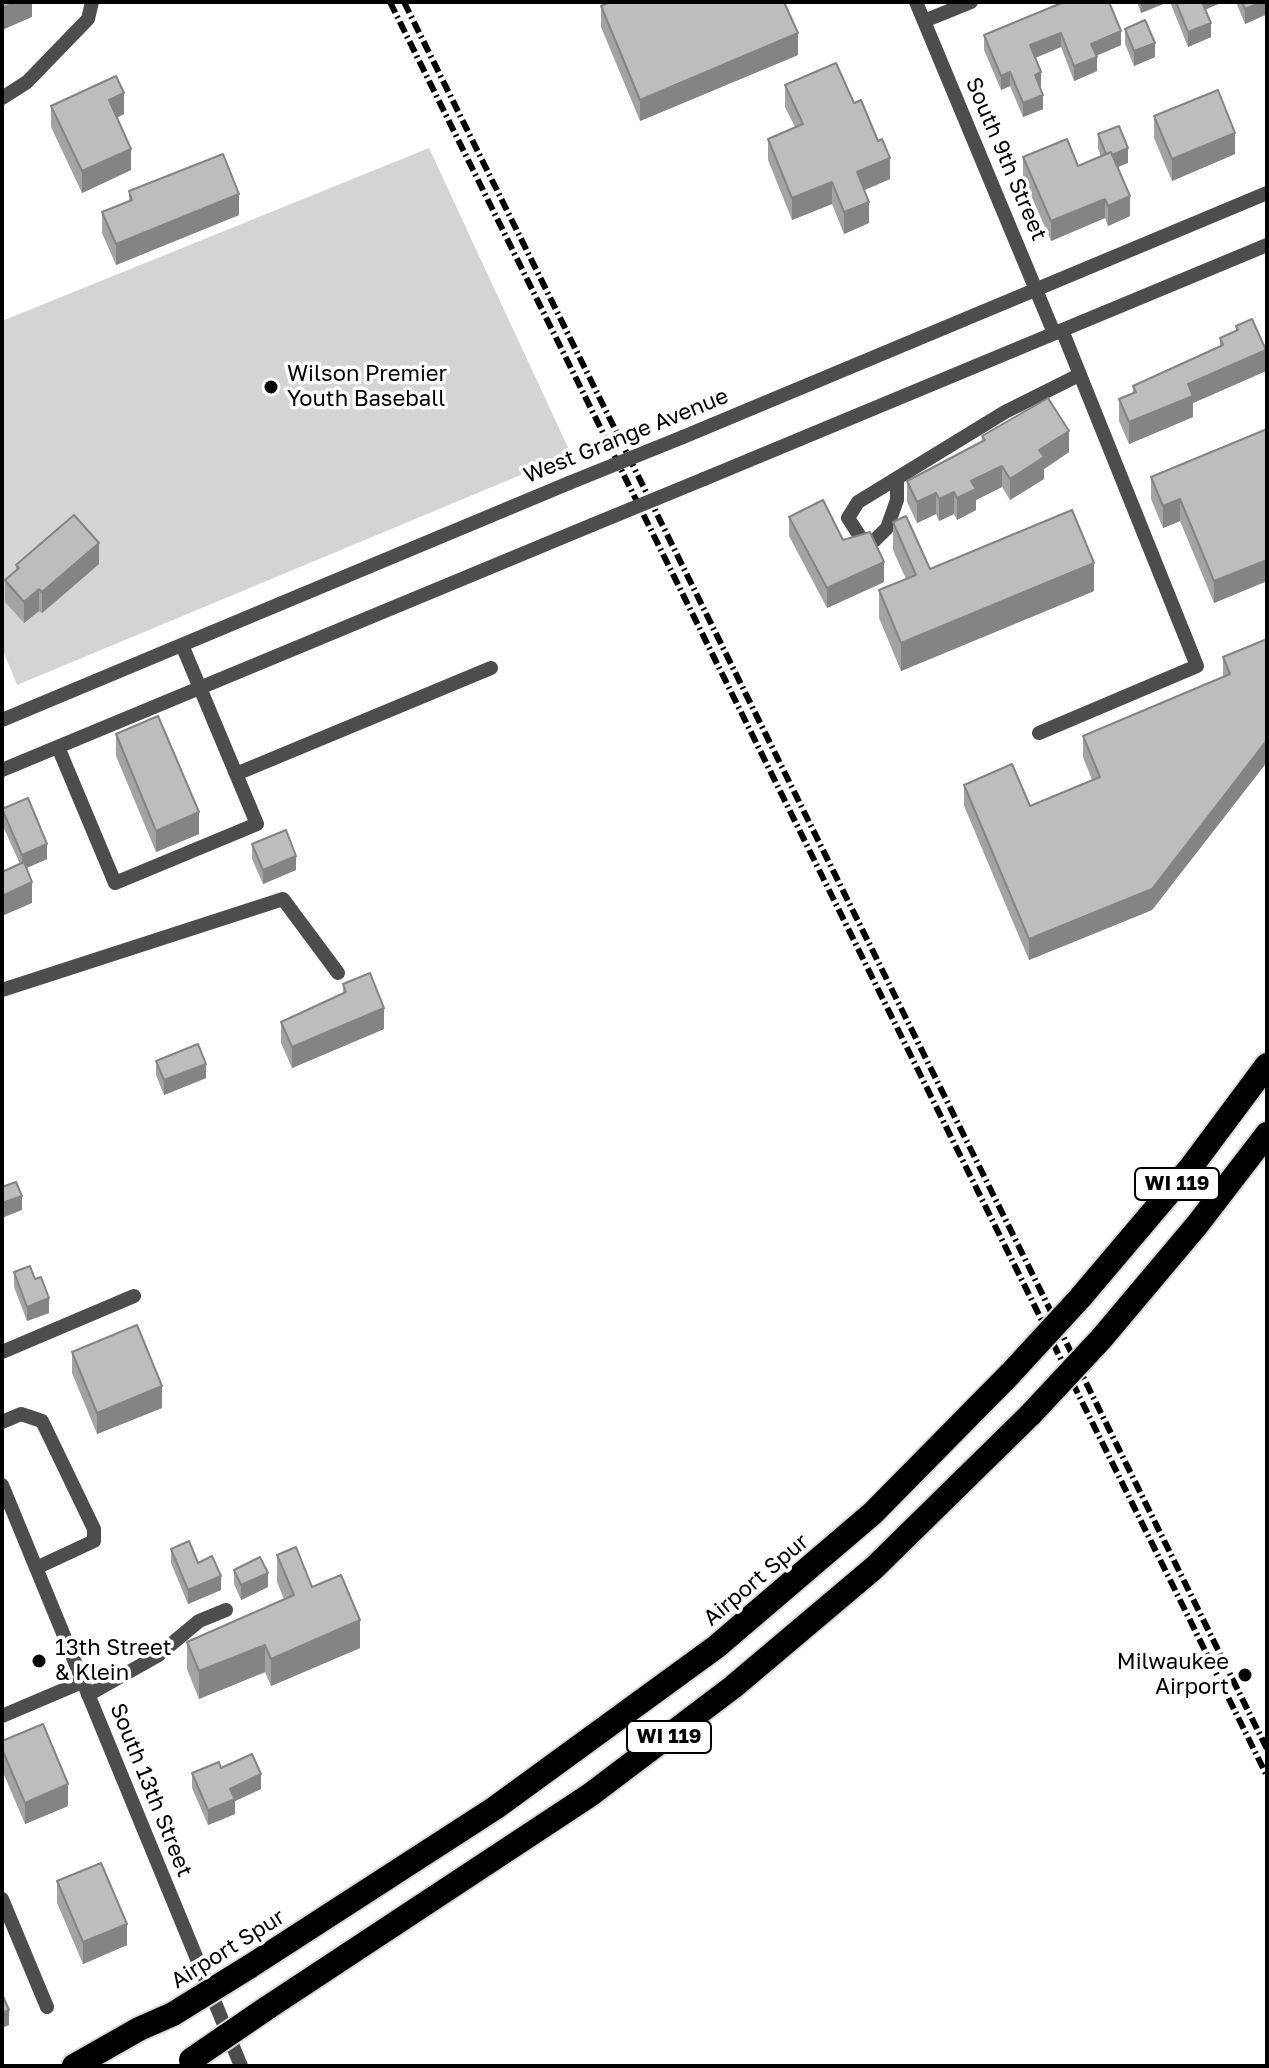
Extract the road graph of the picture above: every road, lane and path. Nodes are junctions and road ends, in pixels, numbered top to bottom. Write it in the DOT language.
graph roads {
  1 [pos="92,2"];
  2 [pos="916,2"];
  3 [pos="971,2"];
  4 [pos="924,21"];
  5 [pos="2,98"];
  6 [pos="1267,193"];
  7 [pos="1267,245"];
  8 [pos="1037,290"];
  9 [pos="1058,332"];
  10 [pos="1079,375"];
  11 [pos="897,478"];
  12 [pos="182,645"];
  13 [pos="491,668"];
  14 [pos="200,688"];
  15 [pos="3,718"];
  16 [pos="1039,733"];
  17 [pos="58,747"];
  18 [pos="2,770"];
  19 [pos="236,774"];
  20 [pos="338,973"];
  21 [pos="2,990"];
  22 [pos="1267,1065"];
  23 [pos="1267,1134"];
  24 [pos="134,1296"];
  25 [pos="2,1352"];
  26 [pos="2,1422"];
  27 [pos="2,1485"];
  28 [pos="36,1568"];
  29 [pos="226,1610"];
  30 [pos="85,1689"];
  31 [pos="2,1716"];
  32 [pos="2,1899"];
  33 [pos="47,2007"];
  34 [pos="173,2014"];
  35 [pos="186,2063"];
  36 [pos="74,2066"];
  37 [pos="107,2066"];
  38 [pos="241,2066"];
  1 -- 5 [label="street"];
  2 -- 4 [label="street, South 9th Street"];
  3 -- 4 [label="street"];
  4 -- 8 [label="street, South 9th Street"];
  6 -- 8 [label="street, West Grange Avenue"];
  7 -- 9 [label="street"];
  8 -- 9 [label="street, South 9th Street"];
  8 -- 12 [label="street, West Grange Avenue, bridge"];
  9 -- 10 [label="street, South 9th Street"];
  9 -- 14 [label="street, bridge"];
  10 -- 11 [label="street"];
  10 -- 16 [label="street, South 9th Street"];
  12 -- 14 [label="street"];
  12 -- 15 [label="street, West Grange Avenue"];
  13 -- 19 [label="street"];
  14 -- 17 [label="street"];
  14 -- 19 [label="street"];
  17 -- 18 [label="street"];
  17 -- 19 [label="street"];
  20 -- 21 [label="street"];
  22 -- 34 [label="highway, Airport Spur / WI 119, bridge"];
  23 -- 35 [label="highway, WI 119, bridge"];
  24 -- 25 [label="street"];
  26 -- 28 [label="street"];
  27 -- 28 [label="street, South 13th Street"];
  28 -- 30 [label="street, South 13th Street"];
  29 -- 30 [label="street"];
  30 -- 31 [label="street"];
  30 -- 38 [label="street, South 13th Street"];
  32 -- 33 [label="street"];
  34 -- 36 [label="highway"];
  34 -- 37 [label="highway"];
}
